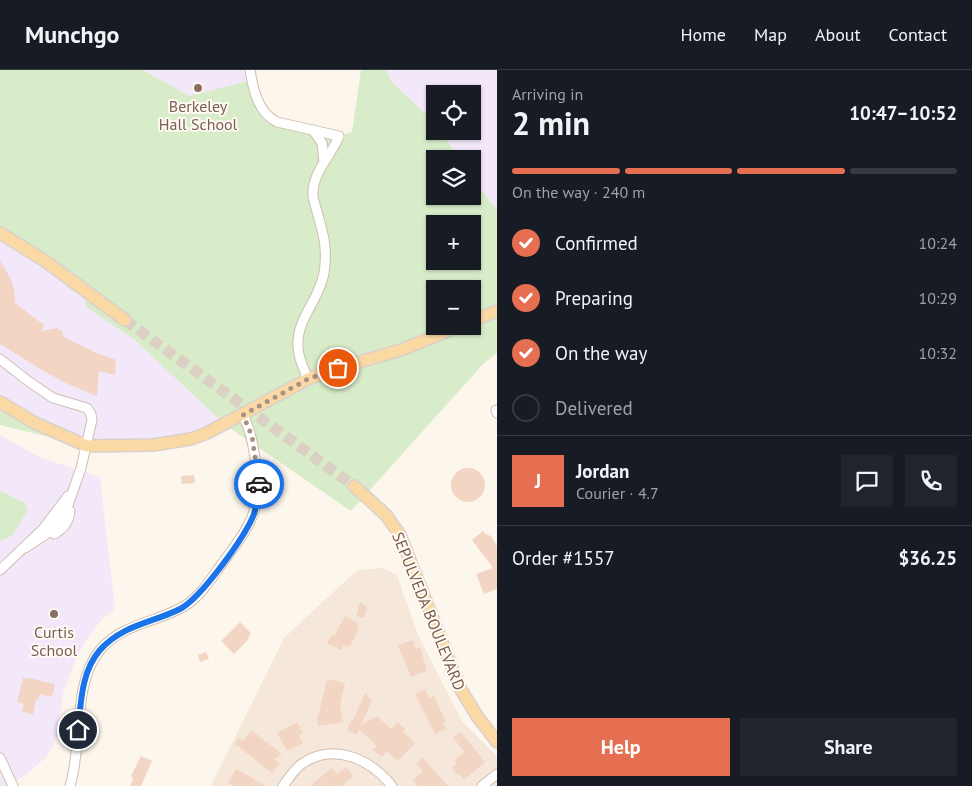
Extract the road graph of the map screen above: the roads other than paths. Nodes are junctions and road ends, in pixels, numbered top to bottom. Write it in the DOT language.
graph roads {
  1 [pos="250,70"];
  2 [pos="313,130"];
  3 [pos="324,162"];
  4 [pos="0,232"];
  5 [pos="497,310"];
  6 [pos="481,317"];
  7 [pos="125,320"];
  8 [pos="438,335"];
  9 [pos="0,359"];
  10 [pos="308,379"];
  11 [pos="0,402"];
  12 [pos="243,415"];
  13 [pos="87,446"];
  14 [pos="354,486"];
  15 [pos="72,493"];
  16 [pos="25,548"];
  17 [pos="0,570"];
  18 [pos="497,742"];
  19 [pos="0,758"];
  20 [pos="497,774"];
  21 [pos="13,786"];
  22 [pos="70,786"];
  23 [pos="283,786"];
  24 [pos="392,786"];
  25 [pos="482,786"];
  1 -- 2 [label="street"];
  2 -- 3 [label="street"];
  2 -- 3 [label="street"];
  3 -- 10 [label="street"];
  4 -- 7 [label="main road"];
  5 -- 6 [label="main road"];
  8 -- 10 [label="main road"];
  9 -- 13 [label="street"];
  10 -- 12 [label="main road"];
  11 -- 13 [label="main road"];
  12 -- 13 [label="main road"];
  12 -- 22 [label="street"];
  13 -- 15 [label="street"];
  14 -- 18 [label="main road, SEPULVEDA BOULEVARD"];
  15 -- 16 [label="street"];
  15 -- 16 [label="street"];
  16 -- 17 [label="street"];
  19 -- 21 [label="street"];
  20 -- 25 [label="street"];
  23 -- 24 [label="street"];
}
